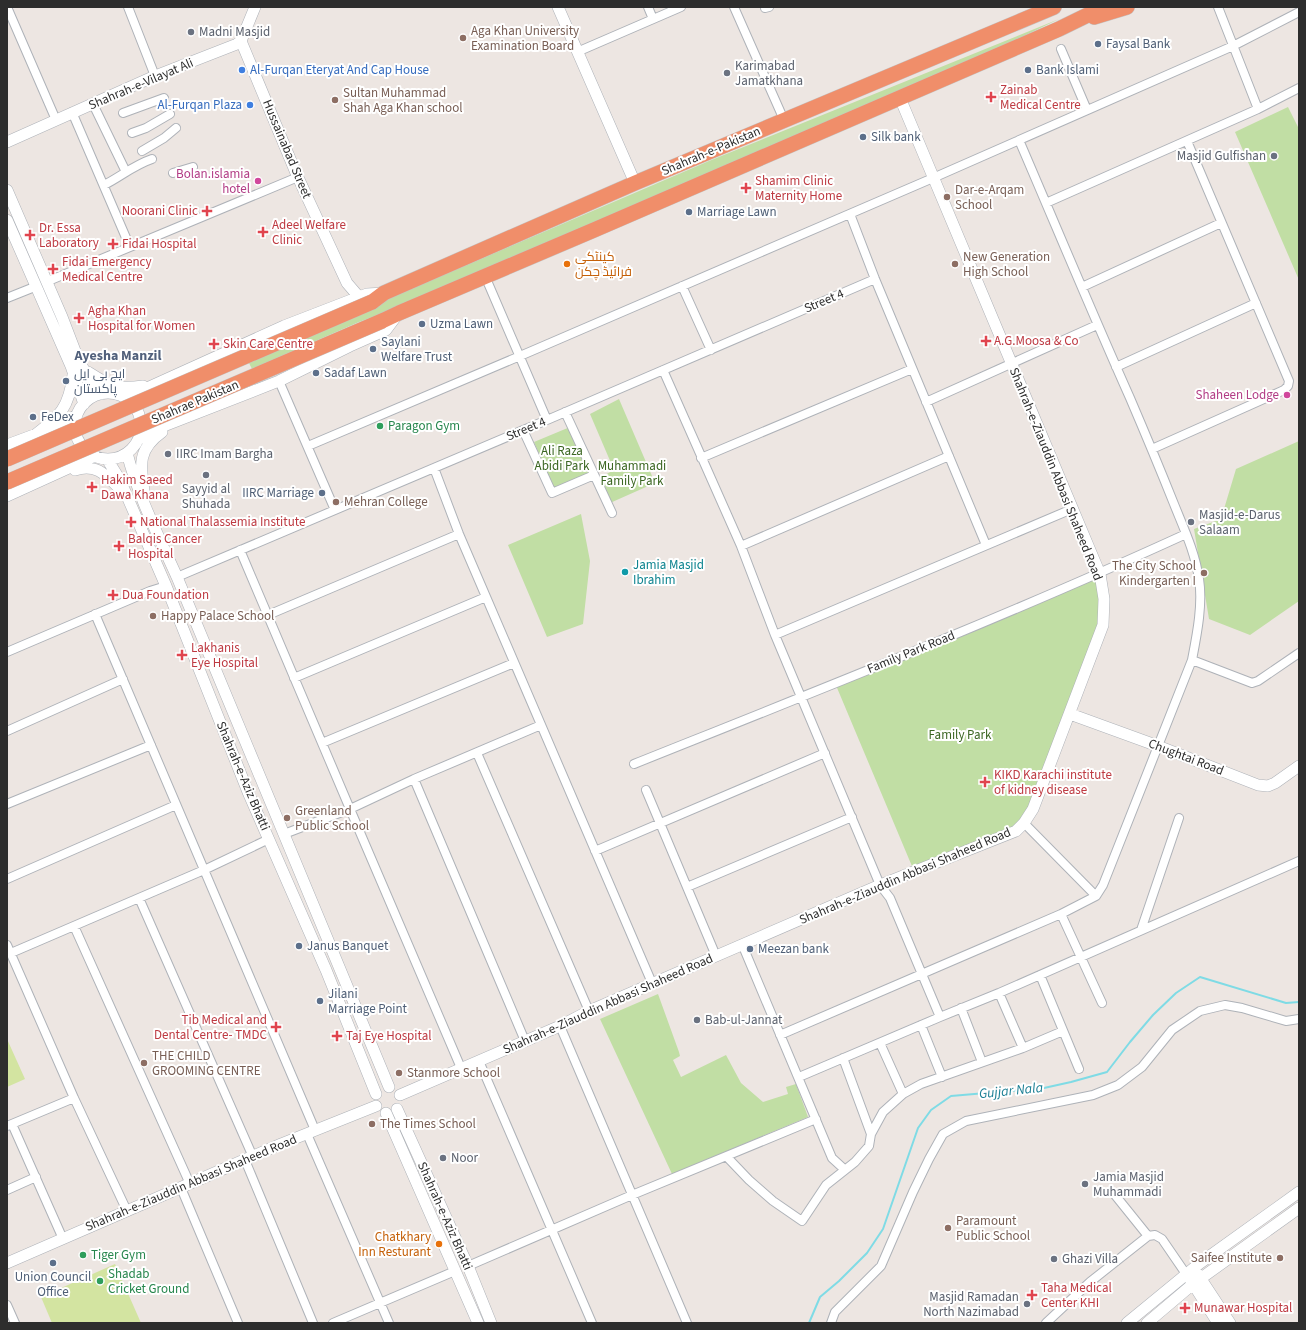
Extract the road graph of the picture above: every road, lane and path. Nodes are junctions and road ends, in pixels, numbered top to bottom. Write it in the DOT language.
graph roads {
  1 [pos="7,7"];
  2 [pos="128,7"];
  3 [pos="255,7"];
  4 [pos="648,7"];
  5 [pos="681,7"];
  6 [pos="734,7"];
  7 [pos="765,7"];
  8 [pos="768,7"];
  9 [pos="1045,7"];
  10 [pos="1054,7"];
  11 [pos="1104,7"];
  12 [pos="1127,7"];
  13 [pos="1218,7"];
  14 [pos="562,8"];
  15 [pos="1299,12"];
  16 [pos="1029,17"];
  17 [pos="653,19"];
  18 [pos="1074,22"];
  19 [pos="241,40"];
  20 [pos="1233,46"];
  21 [pos="1061,49"];
  22 [pos="577,52"];
  23 [pos="155,76"];
  24 [pos="1299,88"];
  25 [pos="164,98"];
  26 [pos="900,98"];
  27 [pos="93,104"];
  28 [pos="1258,109"];
  29 [pos="1087,110"];
  30 [pos="72,112"];
  31 [pos="123,113"];
  32 [pos="170,114"];
  33 [pos="56,120"];
  34 [pos="784,120"];
  35 [pos="176,128"];
  36 [pos="132,132"];
  37 [pos="1019,140"];
  38 [pos="1188,141"];
  39 [pos="7,142"];
  40 [pos="142,151"];
  41 [pos="152,159"];
  42 [pos="193,167"];
  43 [pos="126,172"];
  44 [pos="173,173"];
  45 [pos="298,177"];
  46 [pos="933,178"];
  47 [pos="635,184"];
  48 [pos="104,185"];
  49 [pos="7,190"];
  50 [pos="1046,203"];
  51 [pos="850,214"];
  52 [pos="7,220"];
  53 [pos="1221,223"];
  54 [pos="130,247"];
  55 [pos="485,276"];
  56 [pos="875,278"];
  57 [pos="347,283"];
  58 [pos="41,284"];
  59 [pos="682,286"];
  60 [pos="1082,287"];
  61 [pos="7,298"];
  62 [pos="366,299"];
  63 [pos="1256,303"];
  64 [pos="339,305"];
  65 [pos="399,313"];
  66 [pos="382,321"];
  67 [pos="1097,325"];
  68 [pos="711,350"];
  69 [pos="520,356"];
  70 [pos="1011,364"];
  71 [pos="1116,367"];
  72 [pos="912,369"];
  73 [pos="78,370"];
  74 [pos="663,370"];
  75 [pos="279,381"];
  76 [pos="152,385"];
  77 [pos="102,394"];
  78 [pos="125,398"];
  79 [pos="926,402"];
  80 [pos="84,404"];
  81 [pos="222,404"];
  82 [pos="565,412"];
  83 [pos="77,416"];
  84 [pos="546,420"];
  85 [pos="523,430"];
  86 [pos="35,435"];
  87 [pos="139,439"];
  88 [pos="7,445"];
  89 [pos="308,446"];
  90 [pos="1152,449"];
  91 [pos="127,454"];
  92 [pos="95,456"];
  93 [pos="949,456"];
  94 [pos="701,458"];
  95 [pos="7,459"];
  96 [pos="107,459"];
  97 [pos="434,468"];
  98 [pos="594,475"];
  99 [pos="48,478"];
  100 [pos="7,482"];
  101 [pos="7,496"];
  102 [pos="127,497"];
  103 [pos="146,506"];
  104 [pos="1072,509"];
  105 [pos="335,510"];
  106 [pos="612,513"];
  107 [pos="459,534"];
  108 [pos="1186,534"];
  109 [pos="986,545"];
  110 [pos="740,546"];
  111 [pos="240,550"];
  112 [pos="1100,574"];
  113 [pos="177,577"];
  114 [pos="166,586"];
  115 [pos="486,597"];
  116 [pos="95,614"];
  117 [pos="268,615"];
  118 [pos="775,635"];
  119 [pos="7,652"];
  120 [pos="1299,653"];
  121 [pos="1192,660"];
  122 [pos="514,663"];
  123 [pos="294,678"];
  124 [pos="123,679"];
  125 [pos="802,697"];
  126 [pos="1070,714"];
  127 [pos="541,725"];
  128 [pos="7,731"];
  129 [pos="322,743"];
  130 [pos="151,744"];
  131 [pos="1158,746"];
  132 [pos="477,753"];
  133 [pos="826,753"];
  134 [pos="634,764"];
  135 [pos="1298,769"];
  136 [pos="414,779"];
  137 [pos="646,790"];
  138 [pos="7,804"];
  139 [pos="176,805"];
  140 [pos="350,809"];
  141 [pos="852,816"];
  142 [pos="1179,818"];
  143 [pos="1024,823"];
  144 [pos="660,824"];
  145 [pos="284,834"];
  146 [pos="269,839"];
  147 [pos="595,851"];
  148 [pos="1299,861"];
  149 [pos="204,870"];
  150 [pos="7,879"];
  151 [pos="880,885"];
  152 [pos="687,887"];
  153 [pos="1096,896"];
  154 [pos="139,898"];
  155 [pos="1061,914"];
  156 [pos="74,926"];
  157 [pos="1141,930"];
  158 [pos="742,944"];
  159 [pos="7,945"];
  160 [pos="11,953"];
  161 [pos="716,956"];
  162 [pos="1080,957"];
  163 [pos="922,974"];
  164 [pos="1040,975"];
  165 [pos="652,983"];
  166 [pos="999,993"];
  167 [pos="1102,1003"];
  168 [pos="960,1008"];
  169 [pos="589,1011"];
  170 [pos="940,1017"];
  171 [pos="1299,1019"];
  172 [pos="921,1025"];
  173 [pos="560,1026"];
  174 [pos="1063,1031"];
  175 [pos="780,1035"];
  176 [pos="525,1041"];
  177 [pos="880,1043"];
  178 [pos="1023,1048"];
  179 [pos="843,1058"];
  180 [pos="479,1061"];
  181 [pos="982,1062"];
  182 [pos="461,1068"];
  183 [pos="1079,1069"];
  184 [pos="799,1077"];
  185 [pos="942,1077"];
  186 [pos="389,1087"];
  187 [pos="376,1094"];
  188 [pos="903,1094"];
  189 [pos="400,1095"];
  190 [pos="74,1098"];
  191 [pos="376,1106"];
  192 [pos="397,1109"];
  193 [pos="386,1113"];
  194 [pos="816,1119"];
  195 [pos="10,1125"];
  196 [pos="311,1132"];
  197 [pos="871,1134"];
  198 [pos="727,1157"];
  199 [pos="249,1158"];
  200 [pos="844,1170"];
  201 [pos="36,1177"];
  202 [pos="185,1186"];
  203 [pos="7,1190"];
  204 [pos="1299,1192"];
  205 [pos="632,1195"];
  206 [pos="1115,1195"];
  207 [pos="1299,1208"];
  208 [pos="127,1211"];
  209 [pos="552,1230"];
  210 [pos="1148,1236"];
  211 [pos="63,1239"];
  212 [pos="7,1263"];
  213 [pos="468,1266"];
  214 [pos="455,1271"];
  215 [pos="1190,1271"];
  216 [pos="1197,1281"];
  217 [pos="380,1302"];
  218 [pos="7,1305"];
  219 [pos="15,1323"];
  220 [pos="238,1323"];
  221 [pos="313,1323"];
  222 [pos="333,1323"];
  223 [pos="389,1323"];
  224 [pos="478,1323"];
  225 [pos="491,1323"];
  226 [pos="592,1323"];
  227 [pos="687,1323"];
  228 [pos="831,1323"];
  229 [pos="1046,1323"];
  230 [pos="1127,1323"];
  231 [pos="1147,1323"];
  232 [pos="1218,1323"];
  233 [pos="1230,1323"];
  1 -- 33 [label="street"];
  2 -- 23 [label="street"];
  3 -- 19 [label="main road"];
  4 -- 17 [label="street"];
  5 -- 17 [label="street"];
  6 -- 34 [label="street"];
  7 -- 8 [label="street"];
  9 -- 16 [label="highway"];
  10 -- 16 [label="highway, Shahrah-e-Pakistan"];
  11 -- 18 [label="highway"];
  12 -- 18 [label="highway"];
  13 -- 20 [label="street"];
  14 -- 22 [label="main road"];
  15 -- 20 [label="street"];
  16 -- 34 [label="highway, Shahrah-e-Pakistan"];
  17 -- 22 [label="street"];
  18 -- 26 [label="highway, Shahrah-e-Pakistan"];
  19 -- 23 [label="main road, Shahrah-e-Vilayat Ali"];
  19 -- 45 [label="main road, Hussainabad Street"];
  20 -- 28 [label="street"];
  20 -- 29 [label="street"];
  21 -- 29 [label="street"];
  22 -- 47 [label="main road"];
  23 -- 27 [label="main road, Shahrah-e-Vilayat Ali"];
  24 -- 28 [label="street"];
  25 -- 31 [label="street"];
  26 -- 46 [label="main road, Shahrah-e-Ziauddin Abbasi Shaheed Road"];
  26 -- 55 [label="highway, Shahrah-e-Pakistan"];
  27 -- 30 [label="main road, Shahrah-e-Vilayat Ali"];
  27 -- 43 [label="street"];
  28 -- 38 [label="street"];
  29 -- 37 [label="street"];
  30 -- 33 [label="main road, Shahrah-e-Vilayat Ali"];
  30 -- 48 [label="street"];
  32 -- 36 [label="street"];
  33 -- 39 [label="main road, Shahrah-e-Vilayat Ali"];
  34 -- 47 [label="highway, Shahrah-e-Pakistan"];
  35 -- 40 [label="street"];
  37 -- 46 [label="street"];
  37 -- 50 [label="street"];
  38 -- 50 [label="street"];
  38 -- 53 [label="street"];
  41 -- 43 [label="street"];
  42 -- 44 [label="street"];
  43 -- 48 [label="street"];
  45 -- 54 [label="street"];
  45 -- 57 [label="main road, Hussainabad Street"];
  46 -- 51 [label="street"];
  46 -- 70 [label="main road, Shahrah-e-Ziauddin Abbasi Shaheed Road"];
  47 -- 62 [label="highway, Shahrah-e-Pakistan"];
  48 -- 54 [label="street"];
  49 -- 58 [label="main road"];
  50 -- 60 [label="street"];
  51 -- 56 [label="street"];
  51 -- 59 [label="street"];
  52 -- 58 [label="main road"];
  53 -- 60 [label="street"];
  53 -- 63 [label="street"];
  54 -- 58 [label="street"];
  55 -- 65 [label="highway, Shahrah-e-Pakistan"];
  55 -- 69 [label="street"];
  56 -- 68 [label="street, Street 4"];
  56 -- 72 [label="street"];
  57 -- 62 [label="main road, Hussainabad Street"];
  57 -- 64 [label="main road"];
  58 -- 61 [label="street"];
  58 -- 73 [label="main road"];
  59 -- 68 [label="street"];
  59 -- 69 [label="street"];
  60 -- 67 [label="street"];
  62 -- 64 [label="main road"];
  62 -- 95 [label="highway, Shahrae Pakistan, bridge"];
  63 -- 71 [label="street"];
  63 -- 90 [label="street"];
  64 -- 76 [label="main road"];
  65 -- 66 [label="highway, Shahrah-e-Pakistan"];
  65 -- 75 [label="main road"];
  66 -- 100 [label="highway, Shahrae Pakistan, bridge"];
  67 -- 70 [label="street"];
  67 -- 71 [label="street"];
  68 -- 74 [label="street, Street 4"];
  69 -- 84 [label="street"];
  69 -- 89 [label="street"];
  70 -- 79 [label="street"];
  70 -- 104 [label="main road, Shahrah-e-Ziauddin Abbasi Shaheed Road"];
  71 -- 90 [label="street"];
  72 -- 79 [label="street"];
  72 -- 94 [label="street"];
  73 -- 76 [label="main road"];
  73 -- 77 [label="main road"];
  73 -- 80 [label="main road"];
  73 -- 86 [label="main road"];
  74 -- 82 [label="street, Street 4"];
  74 -- 94 [label="street"];
  75 -- 81 [label="main road"];
  75 -- 89 [label="street"];
  76 -- 78 [label="main road"];
  77 -- 78 [label="main road"];
  77 -- 80 [label="main road"];
  78 -- 87 [label="main road"];
  79 -- 93 [label="street"];
  80 -- 83 [label="main road"];
  81 -- 87 [label="main road"];
  81 -- 103 [label="main road"];
  82 -- 84 [label="street, Street 4"];
  82 -- 98 [label="street"];
  83 -- 86 [label="main road"];
  83 -- 92 [label="main road"];
  84 -- 85 [label="street, Street 4"];
  85 -- 97 [label="street, Street 4"];
  85 -- 98 [label="street"];
  86 -- 88 [label="main road"];
  87 -- 91 [label="main road"];
  89 -- 105 [label="street"];
  90 -- 108 [label="street"];
  91 -- 96 [label="main road"];
  91 -- 103 [label="main road, Shahrah-e-Aziz Bhatti"];
  92 -- 96 [label="main road"];
  92 -- 99 [label="main road"];
  93 -- 109 [label="street"];
  93 -- 110 [label="street"];
  94 -- 110 [label="street"];
  96 -- 102 [label="main road, Shahrah-e-Aziz Bhatti"];
  97 -- 105 [label="street, Street 4"];
  97 -- 107 [label="street"];
  98 -- 106 [label="street"];
  99 -- 101 [label="main road"];
  99 -- 102 [label="main road"];
  102 -- 114 [label="main road, Shahrah-e-Aziz Bhatti"];
  103 -- 113 [label="main road, Shahrah-e-Aziz Bhatti"];
  104 -- 109 [label="street"];
  104 -- 112 [label="main road, Shahrah-e-Ziauddin Abbasi Shaheed Road"];
  105 -- 111 [label="street, Street 4"];
  107 -- 115 [label="street"];
  107 -- 117 [label="street"];
  108 -- 112 [label="street, Family Park Road"];
  108 -- 121 [label="street"];
  109 -- 118 [label="street"];
  110 -- 118 [label="street"];
  111 -- 113 [label="street, Street 4"];
  111 -- 117 [label="street"];
  112 -- 125 [label="street, Family Park Road"];
  112 -- 126 [label="main road, Shahrah-e-Ziauddin Abbasi Shaheed Road"];
  113 -- 145 [label="main road, Shahrah-e-Aziz Bhatti"];
  114 -- 116 [label="street"];
  114 -- 146 [label="main road, Shahrah-e-Aziz Bhatti"];
  115 -- 122 [label="street"];
  115 -- 123 [label="street"];
  116 -- 119 [label="street"];
  116 -- 124 [label="street"];
  117 -- 123 [label="street"];
  118 -- 125 [label="street"];
  120 -- 121 [label="street"];
  121 -- 131 [label="street"];
  122 -- 127 [label="street"];
  122 -- 129 [label="street"];
  123 -- 129 [label="street"];
  124 -- 128 [label="street"];
  124 -- 130 [label="street"];
  125 -- 133 [label="street"];
  125 -- 134 [label="street, Family Park Road"];
  126 -- 131 [label="main road, Chughtai Road"];
  126 -- 143 [label="main road, Shahrah-e-Ziauddin Abbasi Shaheed Road"];
  127 -- 132 [label="street"];
  127 -- 147 [label="street"];
  129 -- 140 [label="street"];
  130 -- 138 [label="street"];
  130 -- 139 [label="street"];
  131 -- 135 [label="main road, Chughtai Road"];
  131 -- 153 [label="street"];
  132 -- 136 [label="street"];
  132 -- 169 [label="street"];
  133 -- 141 [label="street"];
  133 -- 144 [label="street"];
  136 -- 140 [label="street"];
  136 -- 176 [label="street"];
  137 -- 144 [label="street"];
  139 -- 149 [label="street"];
  139 -- 150 [label="street"];
  140 -- 145 [label="street"];
  140 -- 182 [label="street"];
  141 -- 151 [label="street"];
  141 -- 152 [label="street"];
  142 -- 157 [label="street"];
  143 -- 151 [label="main road, Shahrah-e-Ziauddin Abbasi Shaheed Road"];
  143 -- 153 [label="street"];
  144 -- 147 [label="street"];
  144 -- 152 [label="street"];
  145 -- 186 [label="main road, Shahrah-e-Aziz Bhatti"];
  146 -- 149 [label="street"];
  146 -- 187 [label="main road, Shahrah-e-Aziz Bhatti"];
  147 -- 165 [label="street"];
  148 -- 157 [label="street"];
  149 -- 154 [label="street"];
  149 -- 196 [label="street"];
  151 -- 158 [label="main road, Shahrah-e-Ziauddin Abbasi Shaheed Road"];
  151 -- 163 [label="street"];
  152 -- 161 [label="street"];
  153 -- 155 [label="street"];
  154 -- 156 [label="street"];
  154 -- 199 [label="street"];
  155 -- 162 [label="street"];
  155 -- 163 [label="street"];
  156 -- 160 [label="street"];
  156 -- 202 [label="street"];
  157 -- 162 [label="street"];
  158 -- 161 [label="main road, Shahrah-e-Ziauddin Abbasi Shaheed Road"];
  158 -- 175 [label="street"];
  159 -- 160 [label="street"];
  160 -- 190 [label="street"];
  161 -- 165 [label="main road, Shahrah-e-Ziauddin Abbasi Shaheed Road"];
  162 -- 164 [label="street"];
  162 -- 167 [label="street"];
  163 -- 170 [label="street"];
  163 -- 175 [label="street"];
  164 -- 166 [label="street"];
  164 -- 174 [label="street"];
  165 -- 169 [label="main road, Shahrah-e-Ziauddin Abbasi Shaheed Road"];
  166 -- 168 [label="street"];
  166 -- 178 [label="street"];
  168 -- 170 [label="street"];
  168 -- 181 [label="street"];
  169 -- 173 [label="main road, Shahrah-e-Ziauddin Abbasi Shaheed Road"];
  170 -- 172 [label="street"];
  171 -- 228 [label="street"];
  172 -- 177 [label="street"];
  172 -- 185 [label="street"];
  173 -- 176 [label="main road, Shahrah-e-Ziauddin Abbasi Shaheed Road"];
  173 -- 205 [label="street"];
  174 -- 178 [label="street"];
  174 -- 183 [label="street"];
  175 -- 184 [label="street"];
  176 -- 180 [label="main road, Shahrah-e-Ziauddin Abbasi Shaheed Road"];
  177 -- 179 [label="street"];
  177 -- 188 [label="street"];
  178 -- 181 [label="street"];
  179 -- 184 [label="street"];
  179 -- 197 [label="street"];
  180 -- 182 [label="main road, Shahrah-e-Ziauddin Abbasi Shaheed Road"];
  180 -- 209 [label="street"];
  181 -- 185 [label="street"];
  182 -- 189 [label="main road, Shahrah-e-Ziauddin Abbasi Shaheed Road"];
  184 -- 194 [label="street"];
  185 -- 188 [label="street"];
  186 -- 187 [label="main road"];
  186 -- 189 [label="main road"];
  187 -- 191 [label="main road"];
  188 -- 197 [label="street"];
  189 -- 192 [label="main road"];
  190 -- 195 [label="street"];
  190 -- 208 [label="street"];
  191 -- 193 [label="main road"];
  191 -- 196 [label="main road, Shahrah-e-Ziauddin Abbasi Shaheed Road"];
  192 -- 193 [label="main road"];
  192 -- 213 [label="main road, Shahrah-e-Aziz Bhatti"];
  193 -- 214 [label="main road, Shahrah-e-Aziz Bhatti"];
  194 -- 198 [label="street"];
  194 -- 200 [label="street"];
  195 -- 201 [label="street"];
  196 -- 199 [label="main road, Shahrah-e-Ziauddin Abbasi Shaheed Road"];
  196 -- 217 [label="street"];
  197 -- 200 [label="street"];
  198 -- 200 [label="street"];
  198 -- 205 [label="street"];
  199 -- 202 [label="main road, Shahrah-e-Ziauddin Abbasi Shaheed Road"];
  199 -- 221 [label="street"];
  201 -- 203 [label="street"];
  201 -- 211 [label="street"];
  202 -- 208 [label="main road, Shahrah-e-Ziauddin Abbasi Shaheed Road"];
  202 -- 220 [label="street"];
  204 -- 215 [label="main road"];
  205 -- 209 [label="street"];
  205 -- 227 [label="street"];
  206 -- 210 [label="street"];
  207 -- 216 [label="main road"];
  208 -- 211 [label="main road, Shahrah-e-Ziauddin Abbasi Shaheed Road"];
  209 -- 213 [label="street"];
  209 -- 226 [label="street"];
  210 -- 215 [label="street"];
  210 -- 229 [label="street"];
  211 -- 212 [label="main road, Shahrah-e-Ziauddin Abbasi Shaheed Road"];
  213 -- 225 [label="main road, Shahrah-e-Aziz Bhatti"];
  214 -- 217 [label="street"];
  214 -- 224 [label="main road, Shahrah-e-Aziz Bhatti"];
  215 -- 216 [label="main road"];
  215 -- 230 [label="main road"];
  216 -- 231 [label="main road"];
  216 -- 232 [label="main road"];
  216 -- 233 [label="main road"];
  217 -- 222 [label="street"];
  217 -- 223 [label="street"];
  218 -- 219 [label="street"];
}
